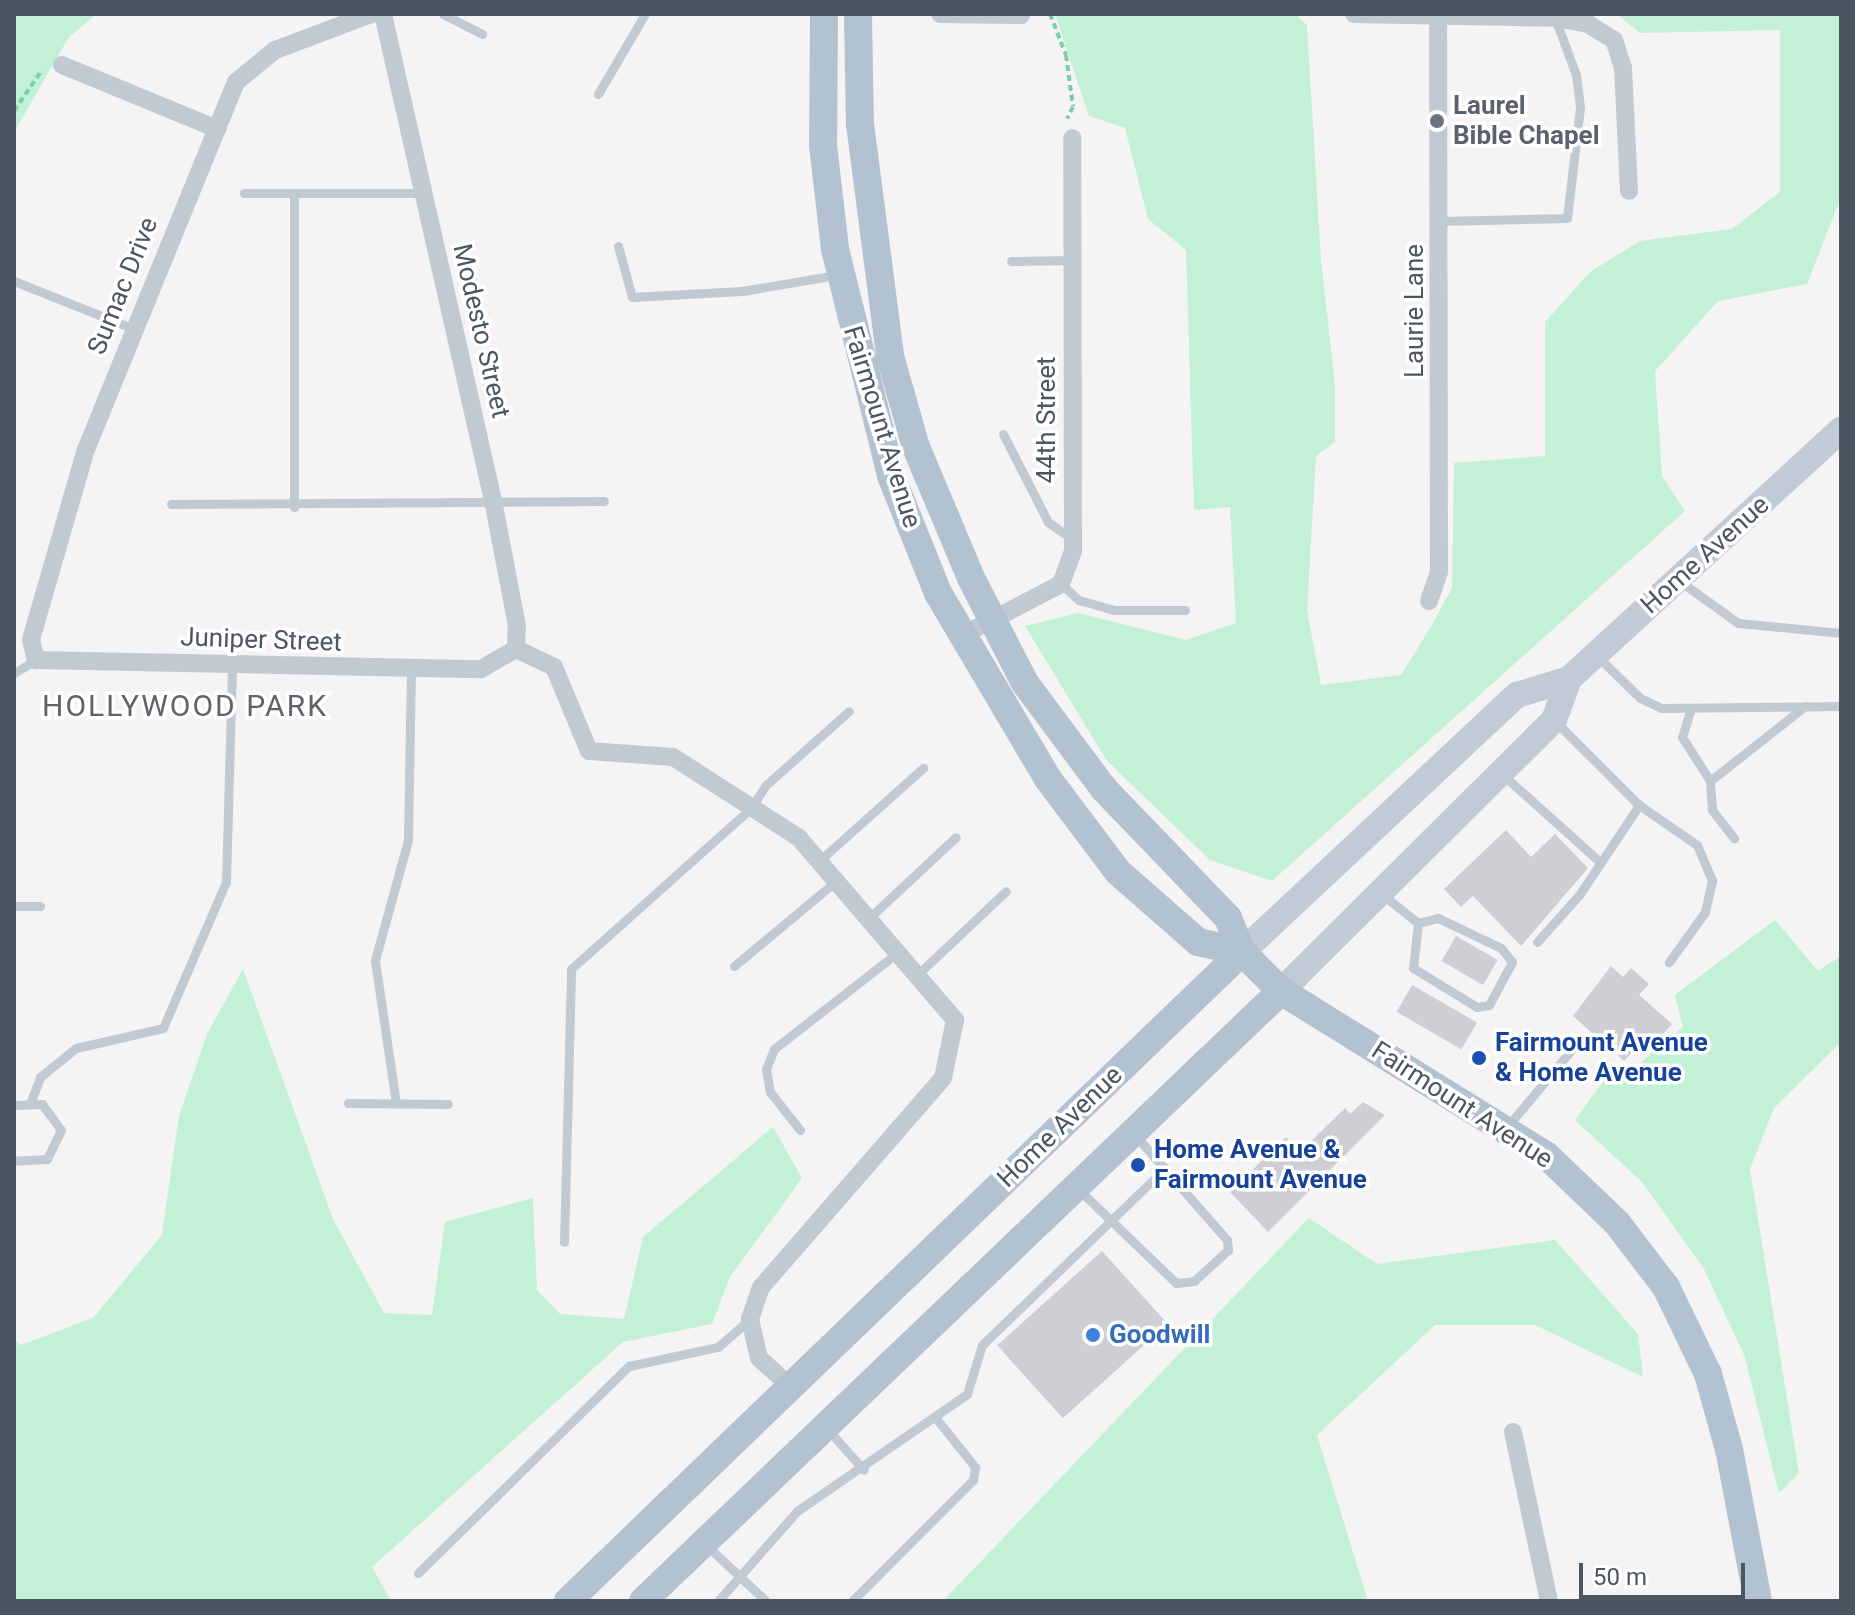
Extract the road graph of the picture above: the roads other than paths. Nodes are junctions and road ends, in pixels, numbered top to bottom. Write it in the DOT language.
graph roads {
  1 [pos="371,14"];
  2 [pos="383,14"];
  3 [pos="443,14"];
  4 [pos="645,14"];
  5 [pos="824,14"];
  6 [pos="858,14"];
  7 [pos="940,14"];
  8 [pos="999,14"];
  9 [pos="1354,14"];
  10 [pos="1021,15"];
  11 [pos="1438,17"];
  12 [pos="1555,18"];
  13 [pos="482,34"];
  14 [pos="62,65"];
  15 [pos="598,94"];
  16 [pos="217,129"];
  17 [pos="1072,138"];
  18 [pos="1629,191"];
  19 [pos="244,193"];
  20 [pos="423,193"];
  21 [pos="294,194"];
  22 [pos="1441,221"];
  23 [pos="618,246"];
  24 [pos="1073,260"];
  25 [pos="1011,261"];
  26 [pos="840,275"];
  27 [pos="14,281"];
  28 [pos="134,329"];
  29 [pos="1841,430"];
  30 [pos="1003,434"];
  31 [pos="604,501"];
  32 [pos="171,504"];
  33 [pos="494,505"];
  34 [pos="294,507"];
  35 [pos="1074,540"];
  36 [pos="1678,580"];
  37 [pos="1061,584"];
  38 [pos="1429,601"];
  39 [pos="1185,610"];
  40 [pos="991,620"];
  41 [pos="1841,633"];
  42 [pos="959,637"];
  43 [pos="512,653"];
  44 [pos="1596,655"];
  45 [pos="36,660"];
  46 [pos="232,664"];
  47 [pos="411,670"];
  48 [pos="14,673"];
  49 [pos="1569,679"];
  50 [pos="1805,706"];
  51 [pos="1841,706"];
  52 [pos="1691,708"];
  53 [pos="849,711"];
  54 [pos="1554,720"];
  55 [pos="923,768"];
  56 [pos="1501,772"];
  57 [pos="1710,781"];
  58 [pos="1639,805"];
  59 [pos="751,808"];
  60 [pos="956,837"];
  61 [pos="1734,838"];
  62 [pos="819,861"];
  63 [pos="1599,861"];
  64 [pos="836,881"];
  65 [pos="1006,891"];
  66 [pos="1380,893"];
  67 [pos="14,906"];
  68 [pos="40,906"];
  69 [pos="868,919"];
  70 [pos="1418,923"];
  71 [pos="1537,942"];
  72 [pos="1242,952"];
  73 [pos="897,953"];
  74 [pos="1669,962"];
  75 [pos="734,966"];
  76 [pos="917,975"];
  77 [pos="1281,991"];
  78 [pos="1582,1037"];
  79 [pos="31,1101"];
  80 [pos="348,1103"];
  81 [pos="396,1103"];
  82 [pos="448,1104"];
  83 [pos="14,1105"];
  84 [pos="800,1130"];
  85 [pos="1505,1130"];
  86 [pos="1132,1131"];
  87 [pos="14,1161"];
  88 [pos="1165,1168"];
  89 [pos="1075,1185"];
  90 [pos="1110,1220"];
  91 [pos="564,1242"];
  92 [pos="750,1319"];
  93 [pos="790,1386"];
  94 [pos="935,1417"];
  95 [pos="825,1426"];
  96 [pos="1513,1432"];
  97 [pos="864,1470"];
  98 [pos="703,1543"];
  99 [pos="418,1573"];
  100 [pos="739,1580"];
  101 [pos="568,1601"];
  102 [pos="643,1601"];
  103 [pos="718,1601"];
  104 [pos="766,1601"];
  105 [pos="852,1601"];
  106 [pos="1549,1601"];
  107 [pos="1758,1601"];
  1 -- 16 [label="street, Sumac Drive"];
  2 -- 20 [label="street, Modesto Street"];
  3 -- 13 [label="lane"];
  4 -- 15 [label="lane"];
  5 -- 26 [label="main road, Fairmount Avenue"];
  6 -- 40 [label="main road, Fairmount Avenue"];
  7 -- 8 [label="street"];
  8 -- 10 [label="street"];
  9 -- 11 [label="street"];
  11 -- 12 [label="street"];
  11 -- 22 [label="street, Laurie Lane"];
  12 -- 18 [label="street"];
  12 -- 22 [label="lane"];
  14 -- 16 [label="street"];
  16 -- 28 [label="street, Sumac Drive"];
  17 -- 24 [label="street, 44th Street"];
  19 -- 21 [label="lane"];
  20 -- 21 [label="lane"];
  20 -- 33 [label="street, Modesto Street"];
  21 -- 34 [label="lane"];
  22 -- 38 [label="street, Laurie Lane"];
  23 -- 26 [label="lane"];
  24 -- 25 [label="lane"];
  24 -- 35 [label="street, 44th Street"];
  26 -- 42 [label="main road, Fairmount Avenue"];
  27 -- 28 [label="lane"];
  28 -- 45 [label="street, Sumac Drive"];
  29 -- 36 [label="main road, Home Avenue"];
  30 -- 35 [label="lane"];
  31 -- 33 [label="lane"];
  32 -- 34 [label="lane"];
  33 -- 34 [label="lane"];
  33 -- 43 [label="street, Modesto Street"];
  35 -- 37 [label="street, 44th Street"];
  36 -- 41 [label="lane"];
  36 -- 44 [label="main road, Home Avenue"];
  37 -- 39 [label="lane"];
  37 -- 40 [label="street"];
  40 -- 42 [label="street"];
  40 -- 72 [label="main road, Fairmount Avenue"];
  42 -- 72 [label="main road, Fairmount Avenue"];
  43 -- 47 [label="street, Juniper Street"];
  43 -- 59 [label="street"];
  44 -- 49 [label="main road, Home Avenue"];
  44 -- 52 [label="lane"];
  45 -- 46 [label="street, Juniper Street"];
  45 -- 48 [label="lane"];
  46 -- 47 [label="street, Juniper Street"];
  46 -- 79 [label="lane"];
  47 -- 81 [label="lane"];
  49 -- 54 [label="main road, Home Avenue"];
  49 -- 72 [label="main road, Home Avenue"];
  50 -- 51 [label="lane"];
  50 -- 52 [label="lane"];
  50 -- 57 [label="lane"];
  52 -- 57 [label="lane"];
  53 -- 59 [label="lane"];
  54 -- 56 [label="main road, Home Avenue"];
  54 -- 58 [label="lane"];
  55 -- 62 [label="lane"];
  56 -- 63 [label="lane"];
  56 -- 66 [label="main road, Home Avenue"];
  57 -- 61 [label="lane"];
  58 -- 63 [label="lane"];
  58 -- 74 [label="lane"];
  59 -- 62 [label="street"];
  59 -- 91 [label="lane"];
  60 -- 69 [label="lane"];
  62 -- 64 [label="street"];
  63 -- 71 [label="lane"];
  64 -- 69 [label="street"];
  64 -- 75 [label="lane"];
  65 -- 76 [label="lane"];
  66 -- 70 [label="lane"];
  66 -- 77 [label="main road, Home Avenue"];
  67 -- 68 [label="lane"];
  69 -- 73 [label="street"];
  70 -- 70 [label="lane"];
  72 -- 77 [label="main road, Fairmount Avenue"];
  72 -- 93 [label="main road, Home Avenue"];
  73 -- 76 [label="street"];
  73 -- 84 [label="lane"];
  76 -- 92 [label="street"];
  77 -- 85 [label="main road, Fairmount Avenue"];
  77 -- 86 [label="main road, Home Avenue"];
  78 -- 85 [label="lane"];
  79 -- 83 [label="lane"];
  79 -- 87 [label="lane"];
  80 -- 81 [label="lane"];
  81 -- 82 [label="lane"];
  85 -- 107 [label="main road, Fairmount Avenue"];
  86 -- 88 [label="lane"];
  86 -- 89 [label="main road, Home Avenue"];
  88 -- 90 [label="lane"];
  88 -- 90 [label="lane"];
  89 -- 90 [label="lane"];
  89 -- 95 [label="main road, Home Avenue"];
  90 -- 94 [label="lane"];
  92 -- 93 [label="street"];
  92 -- 99 [label="lane"];
  93 -- 101 [label="main road, Home Avenue"];
  94 -- 97 [label="lane"];
  94 -- 105 [label="lane"];
  95 -- 97 [label="lane"];
  95 -- 98 [label="main road, Home Avenue"];
  96 -- 106 [label="street"];
  97 -- 100 [label="lane"];
  98 -- 100 [label="lane"];
  98 -- 102 [label="main road, Home Avenue"];
  100 -- 103 [label="lane"];
  100 -- 104 [label="lane"];
}
